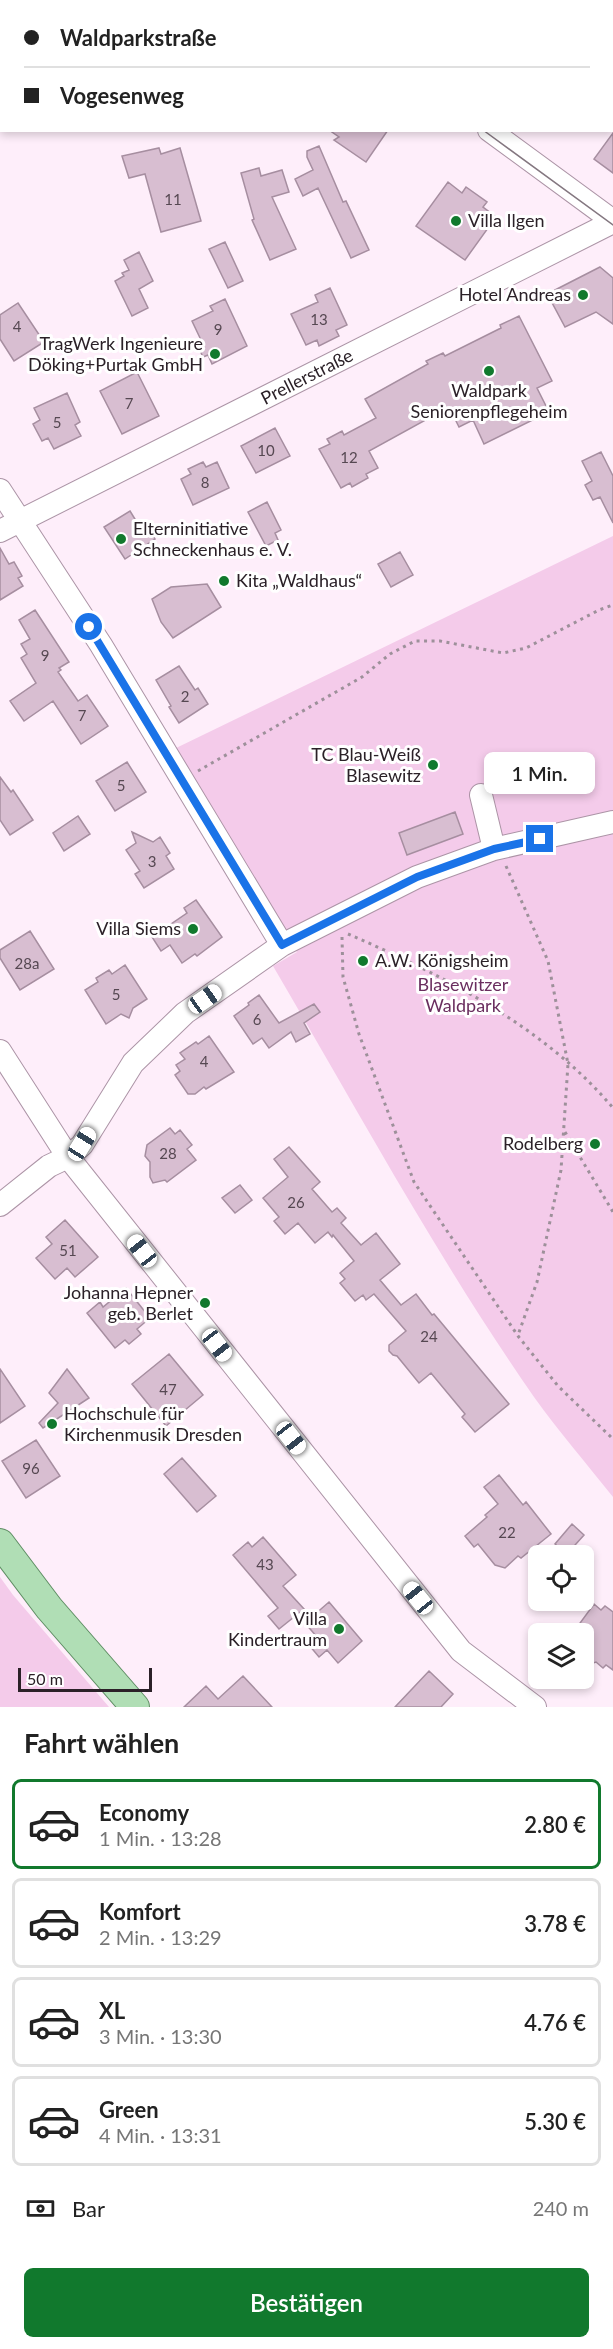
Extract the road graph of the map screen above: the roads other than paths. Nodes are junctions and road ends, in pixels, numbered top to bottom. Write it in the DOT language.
graph roads {
  1 [pos="492,132"];
  2 [pos="613,221"];
  3 [pos="0,490"];
  4 [pos="21,522"];
  5 [pos="0,531"];
  6 [pos="481,795"];
  7 [pos="613,822"];
  8 [pos="496,849"];
  9 [pos="282,945"];
  10 [pos="0,1051"];
  11 [pos="68,1156"];
  12 [pos="0,1206"];
  13 [pos="0,1543"];
  14 [pos="135,1707"];
  15 [pos="535,1707"];
  1 -- 2 [label="street"];
  2 -- 4 [label="street, Prellerstraße"];
  3 -- 4 [label="street"];
  4 -- 5 [label="street, Prellerstraße"];
  4 -- 9 [label="street"];
  6 -- 8 [label="street"];
  7 -- 8 [label="street"];
  8 -- 9 [label="street"];
  9 -- 11 [label="street"];
  10 -- 11 [label="street"];
  11 -- 12 [label="street"];
  11 -- 15 [label="street"];
  13 -- 14 [label="main road"];
}
